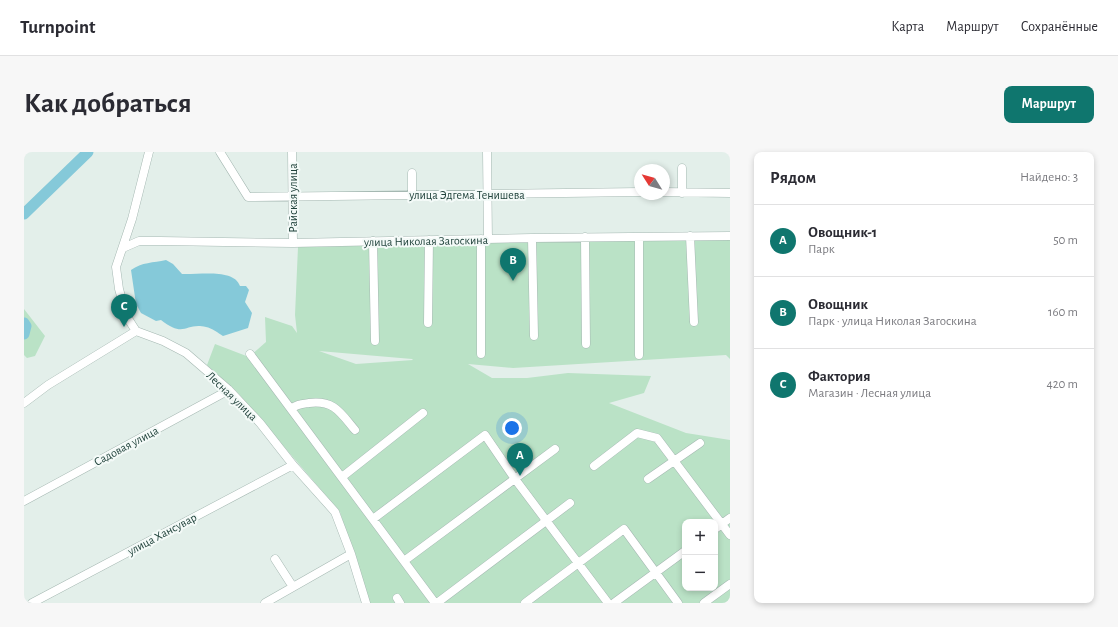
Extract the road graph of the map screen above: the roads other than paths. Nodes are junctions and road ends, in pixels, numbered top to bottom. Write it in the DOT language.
graph roads {
  1 [pos="149,152"];
  2 [pos="220,152"];
  3 [pos="292,152"];
  4 [pos="487,152"];
  5 [pos="682,168"];
  6 [pos="412,173"];
  7 [pos="634,192"];
  8 [pos="670,192"];
  9 [pos="682,192"];
  10 [pos="730,193"];
  11 [pos="412,195"];
  12 [pos="488,195"];
  13 [pos="294,196"];
  14 [pos="690,236"];
  15 [pos="730,236"];
  16 [pos="585,237"];
  17 [pos="639,237"];
  18 [pos="532,238"];
  19 [pos="429,240"];
  20 [pos="485,240"];
  21 [pos="373,241"];
  22 [pos="293,244"];
  23 [pos="123,248"];
  24 [pos="694,322"];
  25 [pos="428,323"];
  26 [pos="136,331"];
  27 [pos="534,336"];
  28 [pos="375,341"];
  29 [pos="586,344"];
  30 [pos="250,354"];
  31 [pos="481,354"];
  32 [pos="639,355"];
  33 [pos="229,390"];
  34 [pos="24,403"];
  35 [pos="291,409"];
  36 [pos="423,413"];
  37 [pos="354,430"];
  38 [pos="700,443"];
  39 [pos="555,449"];
  40 [pos="674,461"];
  41 [pos="292,465"];
  42 [pos="594,466"];
  43 [pos="342,477"];
  44 [pos="515,479"];
  45 [pos="648,479"];
  46 [pos="24,501"];
  47 [pos="570,503"];
  48 [pos="730,518"];
  49 [pos="373,519"];
  50 [pos="546,521"];
  51 [pos="722,524"];
  52 [pos="718,527"];
  53 [pos="730,535"];
  54 [pos="682,553"];
  55 [pos="350,554"];
  56 [pos="275,559"];
  57 [pos="404,561"];
  58 [pos="579,564"];
  59 [pos="655,572"];
  60 [pos="730,584"];
  61 [pos="293,587"];
  62 [pos="32,603"];
  63 [pos="265,603"];
  64 [pos="366,603"];
  65 [pos="436,603"];
  66 [pos="525,603"];
  67 [pos="608,603"];
  68 [pos="614,603"];
  69 [pos="678,603"];
  70 [pos="704,603"];
  1 -- 23 [label="street"];
  2 -- 13 [label="street, улица Эдгема Тенишева"];
  3 -- 13 [label="street, Райская улица"];
  4 -- 12 [label="street"];
  5 -- 9 [label="street"];
  6 -- 11 [label="street"];
  7 -- 12 [label="street, улица Эдгема Тенишева"];
  8 -- 9 [label="street"];
  9 -- 10 [label="street"];
  11 -- 12 [label="street, улица Эдгема Тенишева"];
  11 -- 13 [label="street, улица Эдгема Тенишева"];
  12 -- 20 [label="street"];
  13 -- 22 [label="street, Райская улица"];
  14 -- 15 [label="street, улица Николая Загоскина"];
  14 -- 17 [label="street, улица Николая Загоскина"];
  14 -- 24 [label="street"];
  16 -- 17 [label="street, улица Николая Загоскина"];
  16 -- 18 [label="street, улица Николая Загоскина"];
  16 -- 29 [label="street"];
  17 -- 32 [label="street"];
  18 -- 20 [label="street, улица Николая Загоскина"];
  18 -- 27 [label="street"];
  19 -- 20 [label="street, улица Николая Загоскина"];
  19 -- 21 [label="street, улица Николая Загоскина"];
  19 -- 25 [label="street"];
  20 -- 31 [label="street"];
  21 -- 22 [label="street, улица Николая Загоскина"];
  21 -- 28 [label="street"];
  22 -- 23 [label="street, улица Николая Загоскина"];
  23 -- 26 [label="street"];
  26 -- 33 [label="street, Лесная улица"];
  26 -- 34 [label="street"];
  30 -- 35 [label="street"];
  33 -- 41 [label="street, Лесная улица"];
  33 -- 46 [label="street, Садовая улица"];
  35 -- 37 [label="street"];
  35 -- 43 [label="street"];
  36 -- 43 [label="street"];
  38 -- 40 [label="street"];
  39 -- 44 [label="street"];
  40 -- 42 [label="street"];
  40 -- 45 [label="street"];
  40 -- 51 [label="street"];
  41 -- 55 [label="street, Лесная улица"];
  41 -- 62 [label="street, улица Хансувар"];
  43 -- 49 [label="street"];
  44 -- 49 [label="street"];
  44 -- 50 [label="street"];
  44 -- 57 [label="street"];
  47 -- 50 [label="street"];
  48 -- 51 [label="street"];
  49 -- 57 [label="street"];
  50 -- 58 [label="street"];
  50 -- 65 [label="street"];
  51 -- 52 [label="street"];
  51 -- 53 [label="street"];
  54 -- 59 [label="street"];
  55 -- 61 [label="street"];
  55 -- 64 [label="street, Лесная улица"];
  56 -- 61 [label="street"];
  57 -- 65 [label="street"];
  58 -- 59 [label="street"];
  58 -- 66 [label="street"];
  58 -- 67 [label="street"];
  59 -- 68 [label="street"];
  59 -- 69 [label="street"];
  60 -- 70 [label="street"];
  61 -- 63 [label="street"];
}
